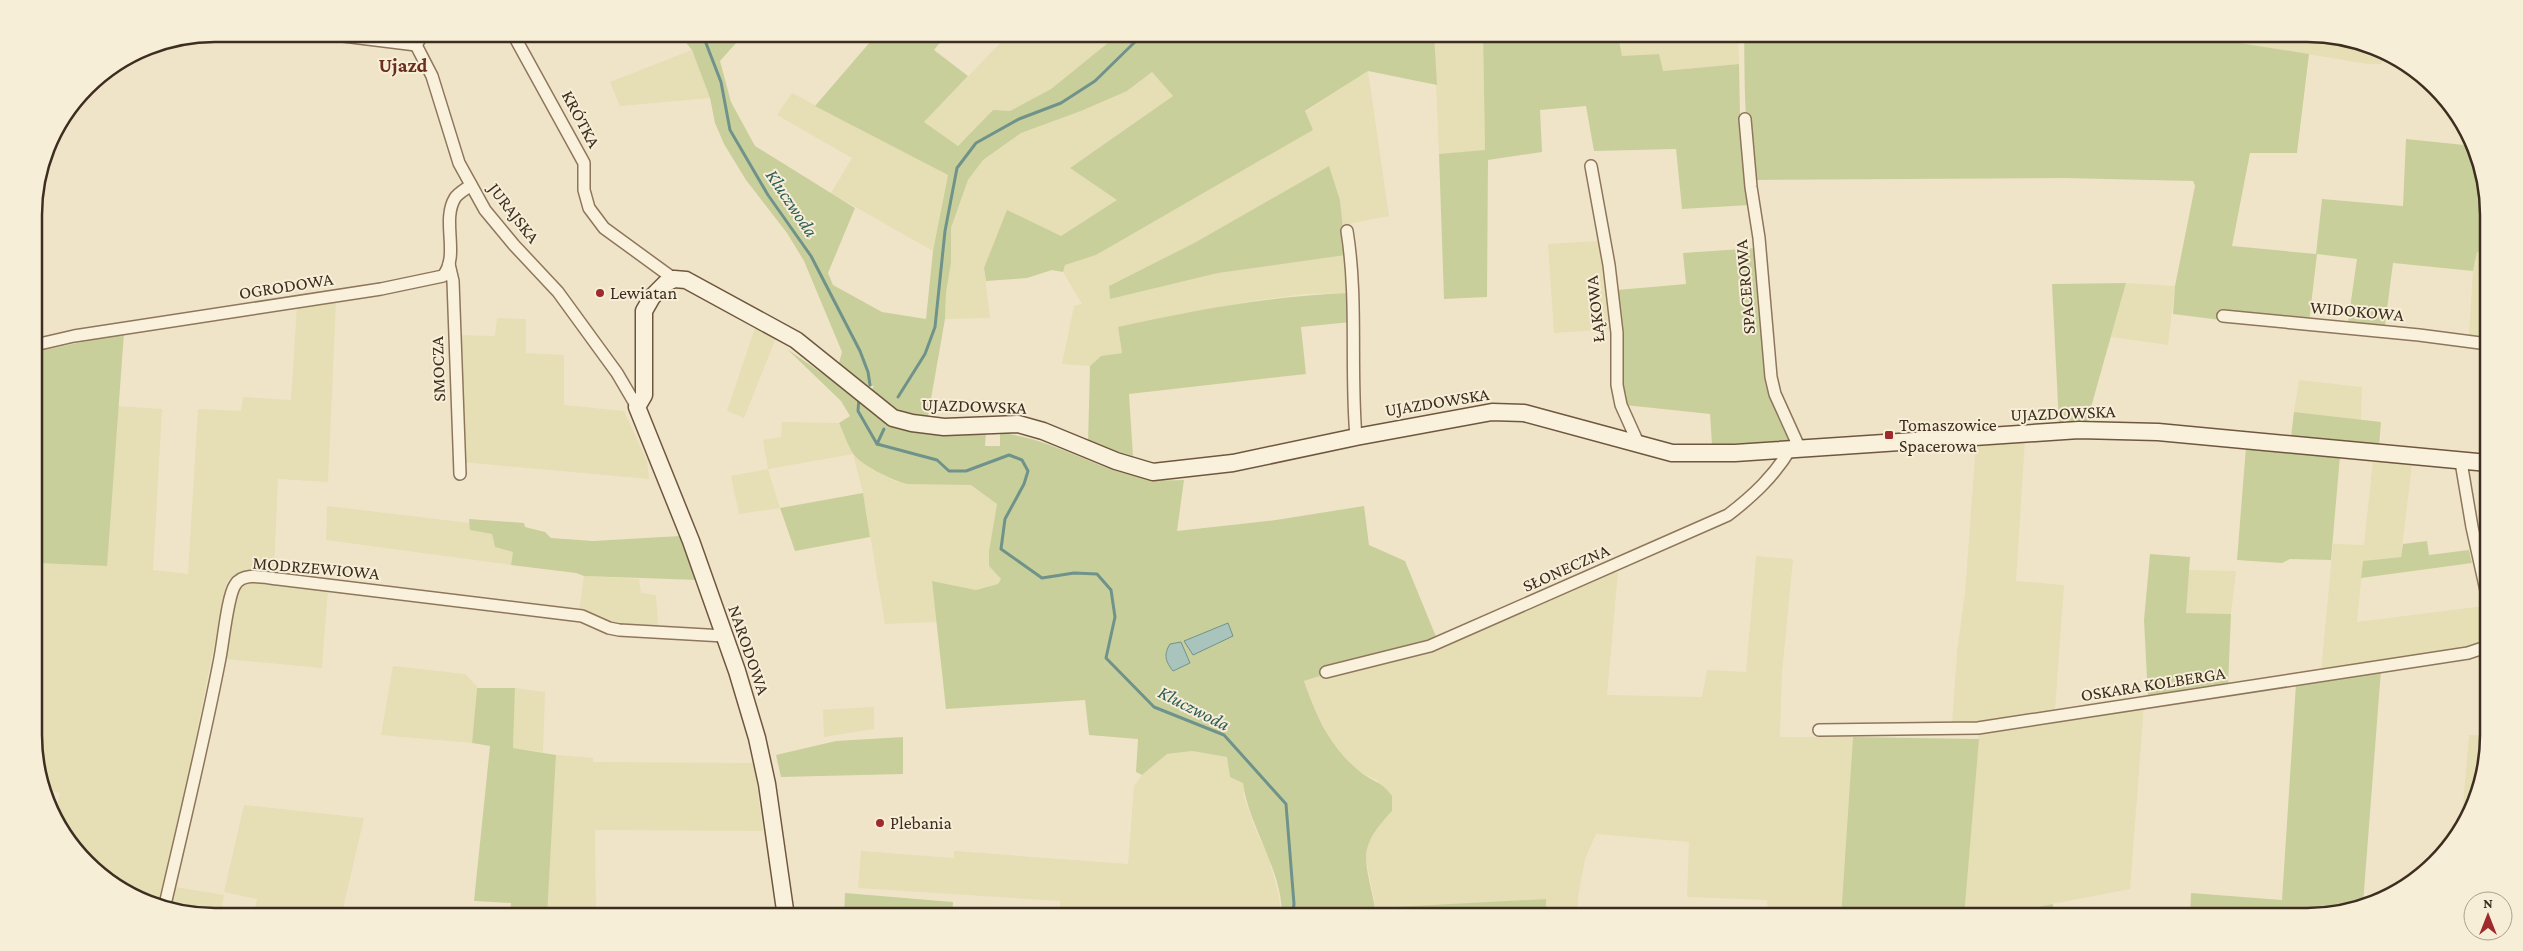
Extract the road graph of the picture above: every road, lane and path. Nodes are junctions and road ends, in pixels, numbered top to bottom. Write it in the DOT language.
graph roads {
  1 [pos="386,42"];
  2 [pos="418,42"];
  3 [pos="517,42"];
  4 [pos="416,46"];
  5 [pos="1744,119"];
  6 [pos="1591,166"];
  7 [pos="471,185"];
  8 [pos="1347,231"];
  9 [pos="449,264"];
  10 [pos="674,279"];
  11 [pos="2224,316"];
  12 [pos="43,343"];
  13 [pos="2480,343"];
  14 [pos="637,407"];
  15 [pos="1356,437"];
  16 [pos="1640,445"];
  17 [pos="1795,448"];
  18 [pos="2461,462"];
  19 [pos="2480,463"];
  20 [pos="460,474"];
  21 [pos="2480,563"];
  22 [pos="724,636"];
  23 [pos="2480,649"];
  24 [pos="1326,672"];
  25 [pos="1819,730"];
  26 [pos="166,901"];
  27 [pos="785,908"];
  1 -- 4 [label="street"];
  2 -- 4 [label="street"];
  3 -- 10 [label="street, KRÓTKA"];
  4 -- 7 [label="street, JURAJSKA"];
  5 -- 17 [label="street, SPACEROWA"];
  6 -- 16 [label="street, ŁĄKOWA"];
  7 -- 9 [label="street"];
  7 -- 14 [label="street, JURAJSKA"];
  8 -- 15 [label="street"];
  9 -- 12 [label="street, OGRODOWA"];
  9 -- 20 [label="street, SMOCZA"];
  10 -- 14 [label="street"];
  10 -- 15 [label="street, UJAZDOWSKA"];
  11 -- 13 [label="street, WIDOKOWA"];
  14 -- 22 [label="street, NARODOWA"];
  15 -- 16 [label="street, UJAZDOWSKA"];
  16 -- 17 [label="street, UJAZDOWSKA"];
  17 -- 18 [label="street, UJAZDOWSKA"];
  17 -- 24 [label="street, SŁONECZNA"];
  18 -- 19 [label="street, UJAZDOWSKA"];
  18 -- 21 [label="street"];
  22 -- 26 [label="street, MODRZEWIOWA"];
  22 -- 27 [label="street, NARODOWA"];
  23 -- 25 [label="street, OSKARA KOLBERGA"];
}
